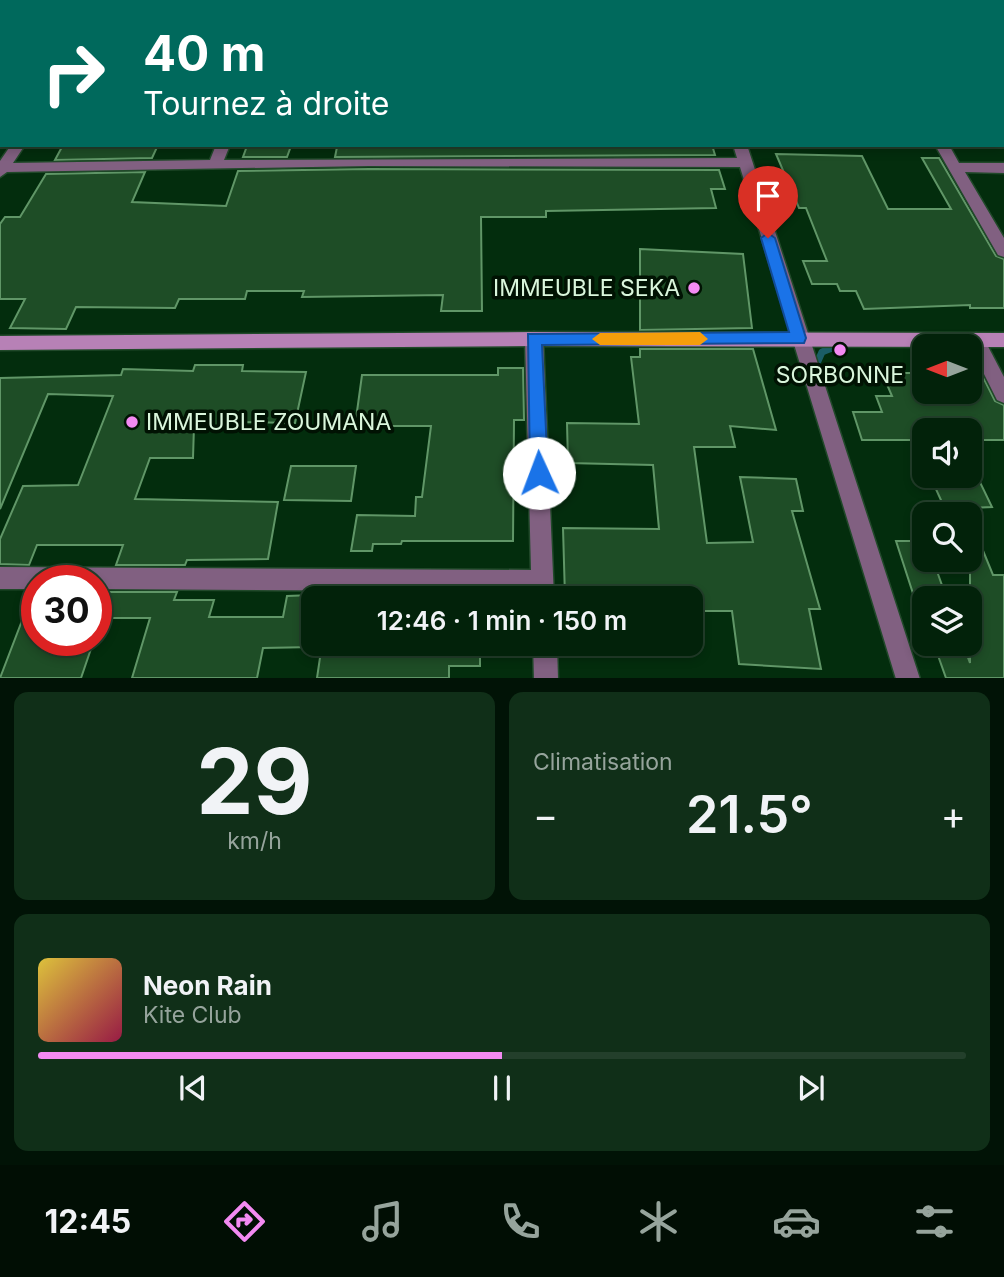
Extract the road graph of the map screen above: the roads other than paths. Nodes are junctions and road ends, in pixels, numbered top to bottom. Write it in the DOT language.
graph roads {
  1 [pos="17,147"];
  2 [pos="222,147"];
  3 [pos="372,147"];
  4 [pos="524,147"];
  5 [pos="741,147"];
  6 [pos="943,147"];
  7 [pos="369,162"];
  8 [pos="525,162"];
  9 [pos="745,163"];
  10 [pos="215,166"];
  11 [pos="954,167"];
  12 [pos="1004,167"];
  13 [pos="1,169"];
  14 [pos="1004,251"];
  15 [pos="798,338"];
  16 [pos="534,339"];
  17 [pos="912,339"];
  18 [pos="982,340"];
  19 [pos="1004,340"];
  20 [pos="0,343"];
  21 [pos="982,352"];
  22 [pos="1004,395"];
  23 [pos="0,578"];
  24 [pos="362,586"];
  25 [pos="543,586"];
  26 [pos="545,656"];
  27 [pos="546,678"];
  28 [pos="908,678"];
  1 -- 13 [label="street"];
  2 -- 10 [label="street"];
  3 -- 7 [label="street"];
  4 -- 8 [label="street"];
  5 -- 9 [label="street"];
  6 -- 11 [label="street"];
  7 -- 8 [label="street"];
  7 -- 10 [label="street"];
  8 -- 9 [label="street"];
  9 -- 15 [label="street"];
  10 -- 13 [label="street"];
  11 -- 12 [label="street"];
  11 -- 14 [label="street"];
  15 -- 16 [label="street"];
  15 -- 17 [label="street"];
  15 -- 28 [label="street"];
  16 -- 20 [label="street"];
  16 -- 25 [label="street"];
  18 -- 19 [label="street"];
  21 -- 22 [label="street"];
  23 -- 24 [label="street"];
  26 -- 27 [label="street"];
}
